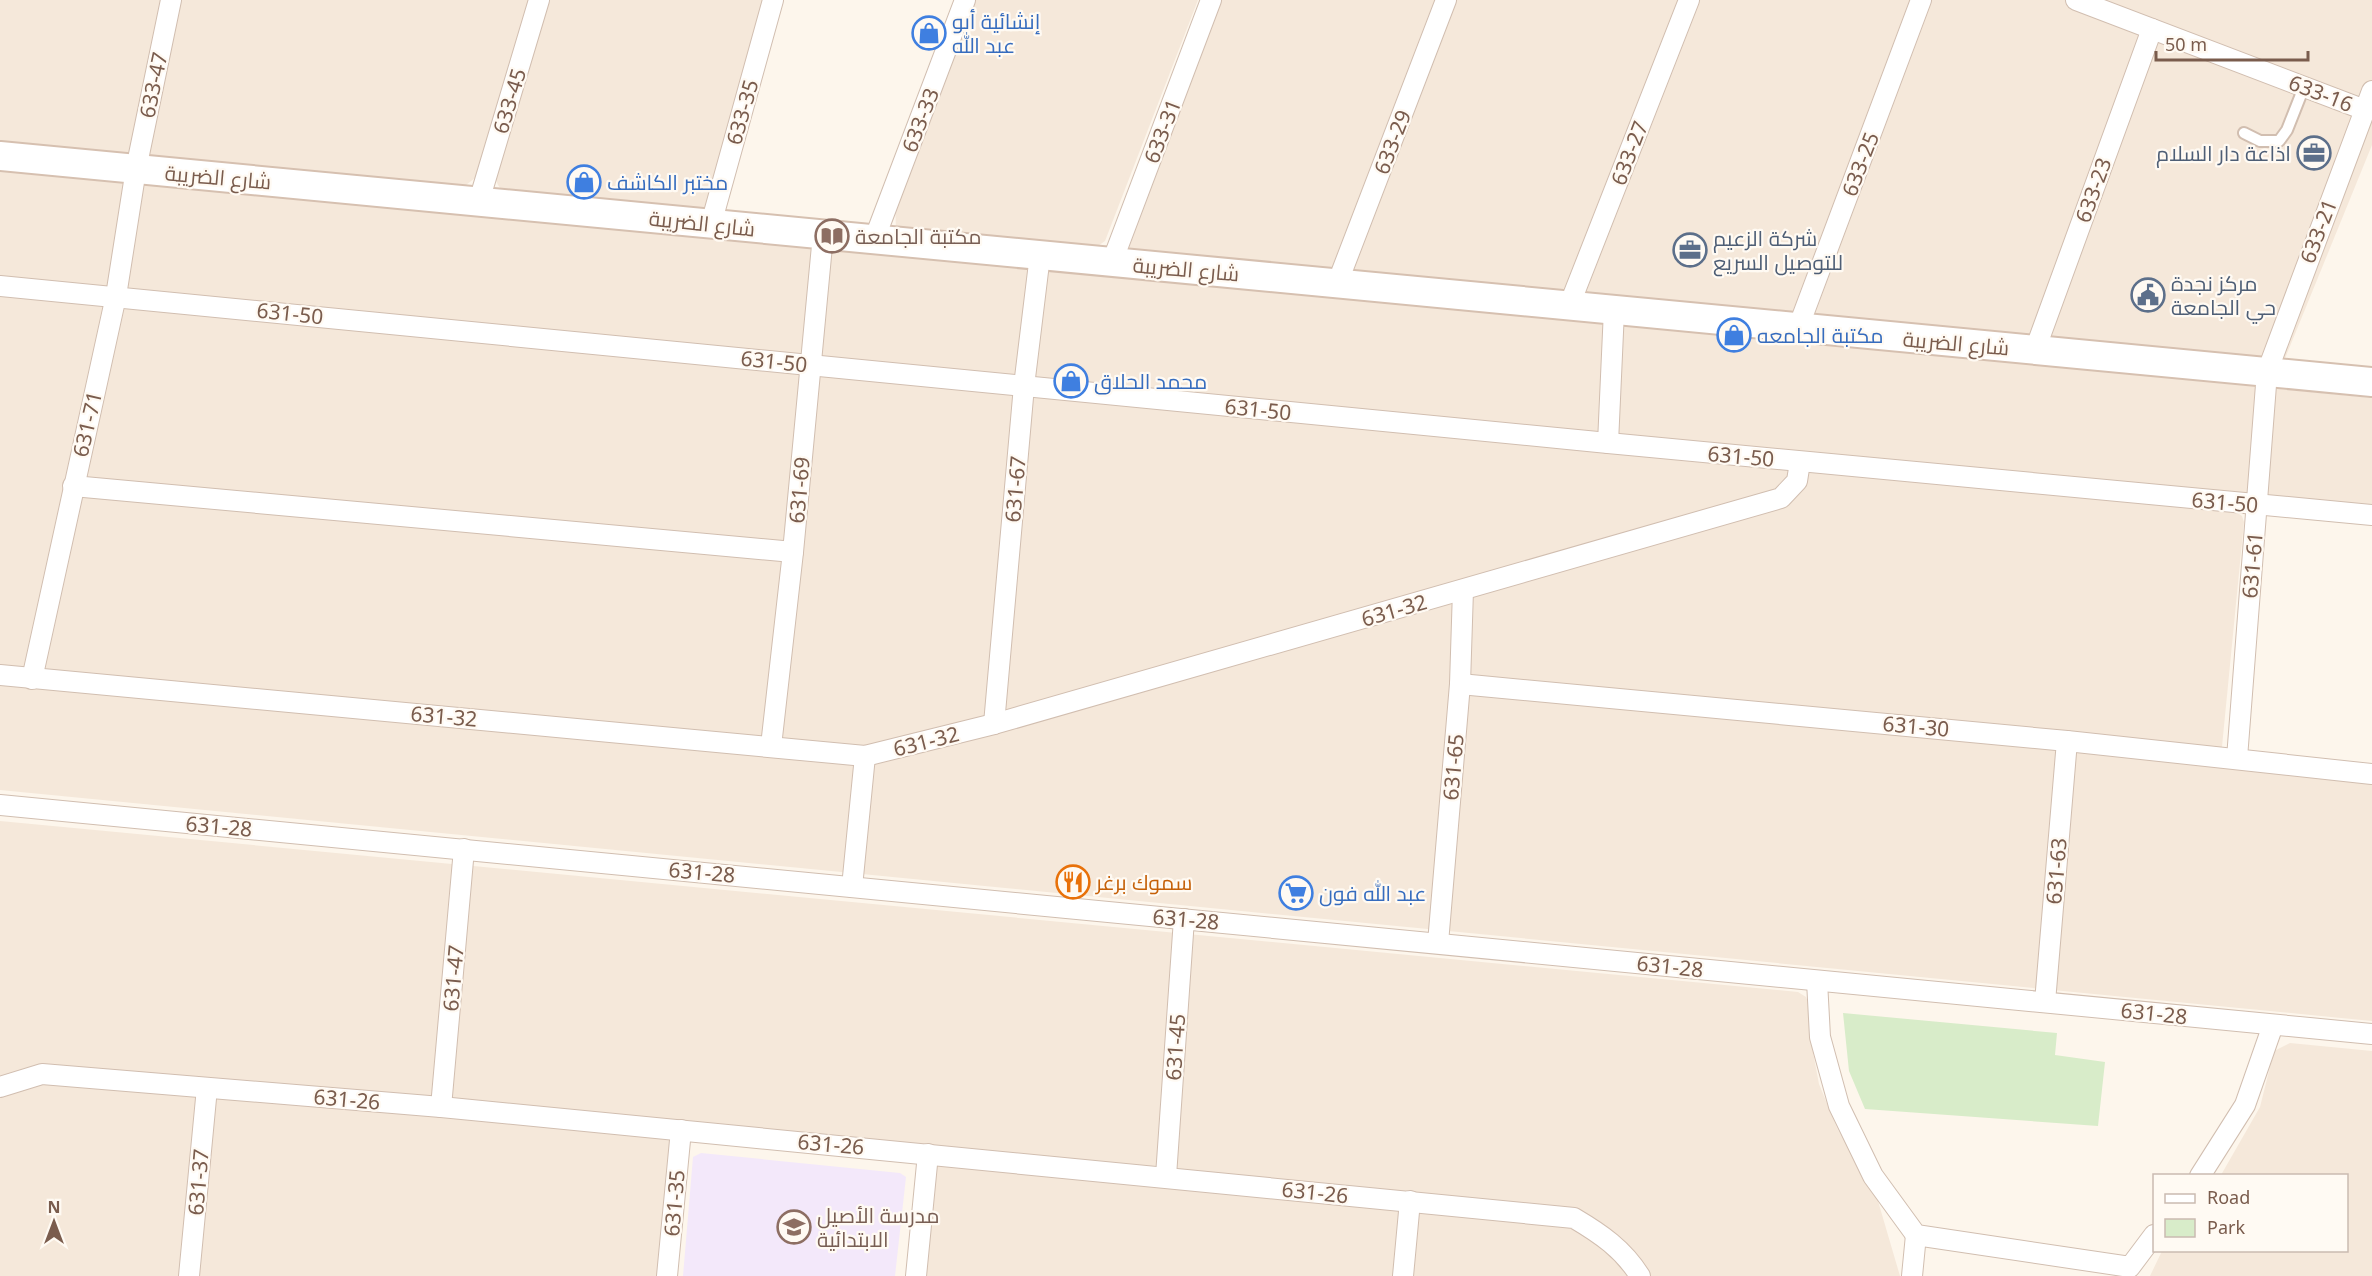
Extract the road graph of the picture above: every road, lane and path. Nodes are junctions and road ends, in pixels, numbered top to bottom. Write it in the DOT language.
graph roads {
  1 [pos="171,0"];
  2 [pos="539,0"];
  3 [pos="773,0"];
  4 [pos="1211,0"];
  5 [pos="1446,0"];
  6 [pos="1689,0"];
  7 [pos="1921,0"];
  8 [pos="2076,0"];
  9 [pos="961,1"];
  10 [pos="2152,29"];
  11 [pos="2304,87"];
  12 [pos="2368,101"];
  13 [pos="2244,133"];
  14 [pos="0,156"];
  15 [pos="136,169"];
  16 [pos="479,201"];
  17 [pos="711,224"];
  18 [pos="823,235"];
  19 [pos="874,240"];
  20 [pos="1040,255"];
  21 [pos="1112,262"];
  22 [pos="1337,284"];
  23 [pos="0,286"];
  24 [pos="116,296"];
  25 [pos="1569,306"];
  26 [pos="1614,310"];
  27 [pos="1798,328"];
  28 [pos="2035,350"];
  29 [pos="811,365"];
  30 [pos="2267,372"];
  31 [pos="2372,382"];
  32 [pos="1024,386"];
  33 [pos="1608,444"];
  34 [pos="1800,462"];
  35 [pos="73,486"];
  36 [pos="2257,504"];
  37 [pos="2372,515"];
  38 [pos="793,552"];
  39 [pos="1463,590"];
  40 [pos="0,675"];
  41 [pos="32,678"];
  42 [pos="1460,684"];
  43 [pos="994,724"];
  44 [pos="2067,741"];
  45 [pos="771,746"];
  46 [pos="865,756"];
  47 [pos="2237,758"];
  48 [pos="2372,774"];
  49 [pos="0,805"];
  50 [pos="464,849"];
  51 [pos="852,887"];
  52 [pos="1184,919"];
  53 [pos="1438,943"];
  54 [pos="1817,981"];
  55 [pos="2045,1002"];
  56 [pos="2273,1025"];
  57 [pos="2372,1034"];
  58 [pos="0,1087"];
  59 [pos="207,1088"];
  60 [pos="441,1107"];
  61 [pos="681,1130"];
  62 [pos="928,1154"];
  63 [pos="2201,1174"];
  64 [pos="1166,1176"];
  65 [pos="1410,1201"];
  66 [pos="1916,1235"];
  67 [pos="2153,1236"];
  68 [pos="2129,1271"];
  69 [pos="189,1276"];
  70 [pos="667,1276"];
  71 [pos="916,1276"];
  72 [pos="1403,1276"];
  73 [pos="1640,1276"];
  74 [pos="1912,1276"];
  1 -- 15 [label="street, 633-47"];
  2 -- 16 [label="street, 633-45"];
  3 -- 17 [label="street, 633-35"];
  4 -- 21 [label="street, 633-31"];
  5 -- 22 [label="street, 633-29"];
  6 -- 25 [label="street, 633-27"];
  7 -- 27 [label="street, 633-25"];
  8 -- 10 [label="street, 633-16"];
  9 -- 19 [label="street, 633-33"];
  10 -- 11 [label="street, 633-16"];
  10 -- 28 [label="street, 633-23"];
  11 -- 12 [label="street, 633-16"];
  11 -- 13 [label="lane"];
  12 -- 30 [label="street, 633-21"];
  14 -- 15 [label="street, شارع الضريبة"];
  15 -- 16 [label="street, شارع الضريبة"];
  15 -- 24 [label="street, 631-71"];
  16 -- 17 [label="street, شارع الضريبة"];
  17 -- 18 [label="street, شارع الضريبة"];
  18 -- 19 [label="street, شارع الضريبة"];
  18 -- 29 [label="street, 631-69"];
  19 -- 20 [label="street, شارع الضريبة"];
  20 -- 21 [label="street, شارع الضريبة"];
  20 -- 32 [label="street, 631-67"];
  21 -- 22 [label="street, شارع الضريبة"];
  22 -- 25 [label="street, شارع الضريبة"];
  23 -- 24 [label="street, 631-50"];
  24 -- 29 [label="street, 631-50"];
  24 -- 35 [label="street, 631-71"];
  25 -- 26 [label="street, شارع الضريبة"];
  26 -- 27 [label="street, شارع الضريبة"];
  26 -- 33 [label="street"];
  27 -- 28 [label="street, شارع الضريبة"];
  28 -- 30 [label="street, شارع الضريبة"];
  29 -- 32 [label="street, 631-50"];
  29 -- 38 [label="street, 631-69"];
  30 -- 31 [label="street, شارع الضريبة"];
  30 -- 36 [label="street, 631-61"];
  32 -- 33 [label="street, 631-50"];
  32 -- 43 [label="street, 631-67"];
  33 -- 34 [label="street, 631-50"];
  34 -- 36 [label="street, 631-50"];
  34 -- 39 [label="street, 631-32"];
  35 -- 38 [label="street"];
  35 -- 41 [label="street, 631-71"];
  36 -- 37 [label="street, 631-50"];
  36 -- 47 [label="street, 631-61"];
  38 -- 45 [label="street, 631-69"];
  39 -- 42 [label="street, 631-65"];
  39 -- 43 [label="street, 631-32"];
  40 -- 41 [label="street, 631-32"];
  41 -- 45 [label="street, 631-32"];
  42 -- 44 [label="street, 631-30"];
  42 -- 53 [label="street, 631-65"];
  43 -- 46 [label="street, 631-32"];
  44 -- 47 [label="street, 631-30"];
  44 -- 55 [label="street, 631-63"];
  45 -- 46 [label="street, 631-32"];
  46 -- 51 [label="street"];
  47 -- 48 [label="street, 631-30"];
  49 -- 50 [label="street, 631-28"];
  50 -- 51 [label="street, 631-28"];
  50 -- 60 [label="street, 631-47"];
  51 -- 52 [label="street, 631-28"];
  52 -- 53 [label="street, 631-28"];
  52 -- 64 [label="street, 631-45"];
  53 -- 54 [label="street, 631-28"];
  54 -- 55 [label="street, 631-28"];
  54 -- 66 [label="street"];
  55 -- 56 [label="street, 631-28"];
  56 -- 57 [label="street, 631-28"];
  56 -- 63 [label="street"];
  58 -- 59 [label="street, 631-26"];
  59 -- 60 [label="street, 631-26"];
  59 -- 69 [label="street, 631-37"];
  60 -- 61 [label="street, 631-26"];
  61 -- 62 [label="street, 631-26"];
  61 -- 70 [label="street, 631-35"];
  62 -- 64 [label="street, 631-26"];
  62 -- 71 [label="street"];
  64 -- 65 [label="street, 631-26"];
  65 -- 72 [label="street"];
  65 -- 73 [label="street, 631-26"];
  66 -- 68 [label="street"];
  66 -- 74 [label="street"];
  67 -- 68 [label="street"];
}
